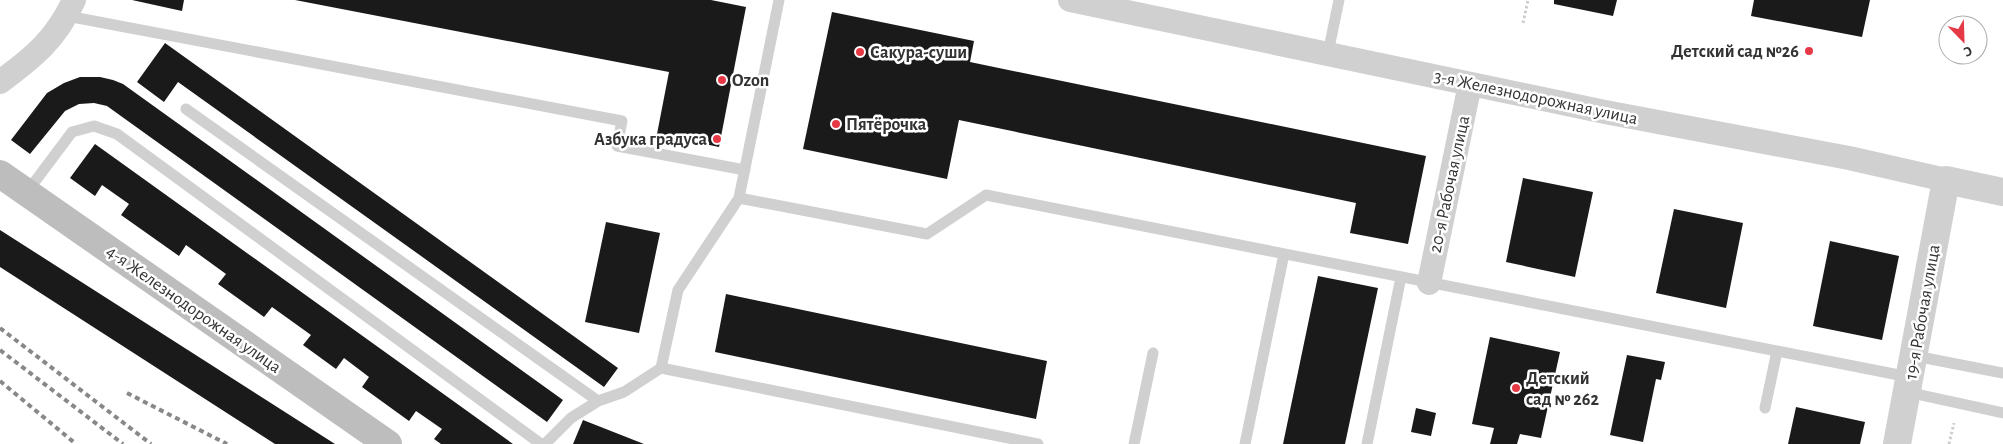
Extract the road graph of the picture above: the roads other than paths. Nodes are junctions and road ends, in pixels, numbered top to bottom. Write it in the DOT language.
graph roads {
  1 [pos="779,0"];
  2 [pos="1070,0"];
  3 [pos="1339,0"];
  4 [pos="71,8"];
  5 [pos="1328,53"];
  6 [pos="0,82"];
  7 [pos="1470,84"];
  8 [pos="186,109"];
  9 [pos="745,170"];
  10 [pos="0,174"];
  11 [pos="1946,180"];
  12 [pos="27,192"];
  13 [pos="2003,192"];
  14 [pos="740,198"];
  15 [pos="1284,254"];
  16 [pos="1401,278"];
  17 [pos="1429,283"];
  18 [pos="1777,351"];
  19 [pos="1153,353"];
  20 [pos="661,368"];
  21 [pos="2003,373"];
  22 [pos="1911,375"];
  23 [pos="598,401"];
  24 [pos="1765,408"];
  25 [pos="2003,413"];
  26 [pos="388,444"];
  27 [pos="543,444"];
  28 [pos="1038,444"];
  29 [pos="1134,444"];
  30 [pos="1245,444"];
  31 [pos="1367,444"];
  32 [pos="1897,444"];
  1 -- 9 [label="lane"];
  2 -- 5 [label="street, 3-я Железнодорожная улица"];
  3 -- 5 [label="lane"];
  4 -- 6 [label="street"];
  4 -- 9 [label="lane"];
  5 -- 7 [label="street, 3-я Железнодорожная улица"];
  7 -- 11 [label="street, 3-я Железнодорожная улица"];
  7 -- 17 [label="street, 20-я Рабочая улица"];
  8 -- 23 [label="lane"];
  9 -- 14 [label="lane"];
  10 -- 12 [label="main road, 4-я Железнодорожная улица"];
  11 -- 13 [label="street, 3-я Железнодорожная улица"];
  11 -- 22 [label="street, 19-я Рабочая улица"];
  12 -- 26 [label="main road, 4-я Железнодорожная улица"];
  12 -- 27 [label="lane"];
  14 -- 15 [label="lane"];
  14 -- 20 [label="lane"];
  15 -- 16 [label="lane"];
  15 -- 30 [label="lane"];
  16 -- 17 [label="lane"];
  16 -- 31 [label="lane"];
  17 -- 18 [label="lane"];
  18 -- 22 [label="lane"];
  18 -- 24 [label="lane"];
  19 -- 29 [label="lane"];
  20 -- 23 [label="lane"];
  20 -- 28 [label="lane"];
  21 -- 22 [label="lane"];
  22 -- 25 [label="lane"];
  22 -- 32 [label="street, 19-я Рабочая улица"];
  23 -- 27 [label="lane"];
}
